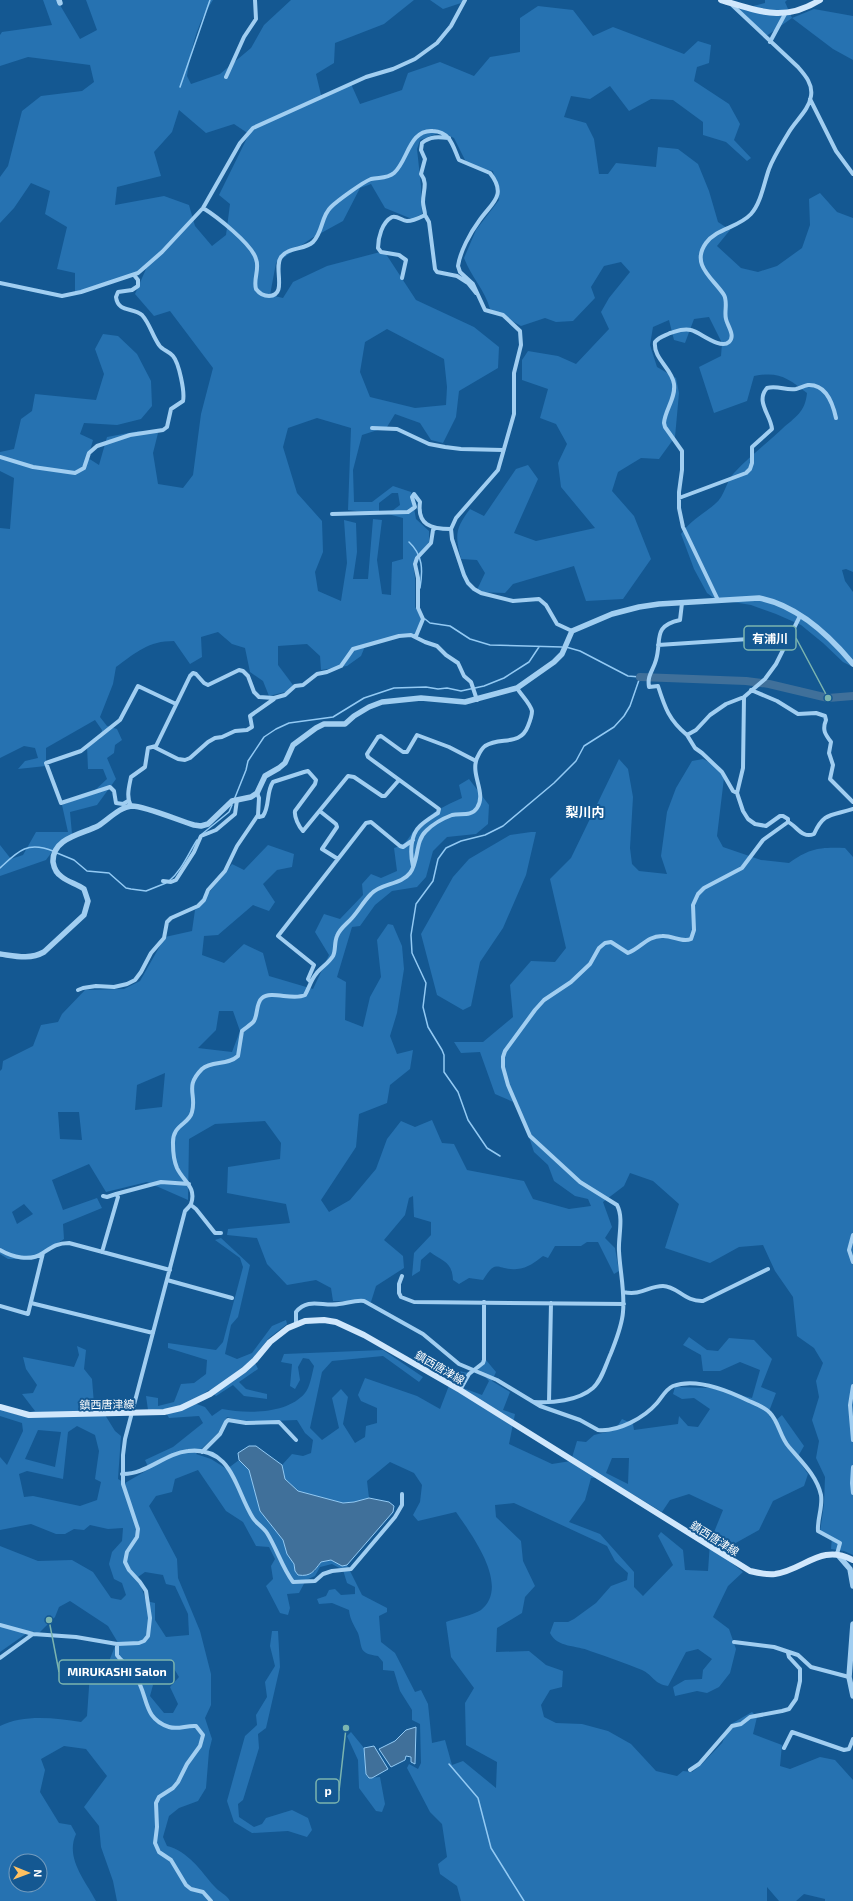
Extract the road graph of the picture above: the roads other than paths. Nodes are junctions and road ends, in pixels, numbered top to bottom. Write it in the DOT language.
graph roads {
  1 [pos="255,0"];
  2 [pos="465,0"];
  3 [pos="721,0"];
  4 [pos="820,0"];
  5 [pos="729,2"];
  6 [pos="785,14"];
  7 [pos="770,42"];
  8 [pos="226,77"];
  9 [pos="810,99"];
  10 [pos="449,138"];
  11 [pos="853,174"];
  12 [pos="203,208"];
  13 [pos="425,215"];
  14 [pos="134,275"];
  15 [pos="402,278"];
  16 [pos="0,283"];
  17 [pos="478,294"];
  18 [pos="836,418"];
  19 [pos="372,428"];
  20 [pos="503,450"];
  21 [pos="0,457"];
  22 [pos="679,498"];
  23 [pos="332,514"];
  24 [pos="435,528"];
  25 [pos="451,529"];
  26 [pos="718,600"];
  27 [pos="682,603"];
  28 [pos="800,616"];
  29 [pos="572,631"];
  30 [pos="416,636"];
  31 [pos="788,640"];
  32 [pos="658,645"];
  33 [pos="853,664"];
  34 [pos="517,688"];
  35 [pos="751,690"];
  36 [pos="475,696"];
  37 [pos="744,697"];
  38 [pos="274,698"];
  39 [pos="176,704"];
  40 [pos="687,735"];
  41 [pos="154,747"];
  42 [pos="476,761"];
  43 [pos="399,780"];
  44 [pos="737,793"];
  45 [pos="257,794"];
  46 [pos="237,800"];
  47 [pos="853,802"];
  48 [pos="129,804"];
  49 [pos="853,809"];
  50 [pos="321,812"];
  51 [pos="258,815"];
  52 [pos="788,822"];
  53 [pos="413,840"];
  54 [pos="338,859"];
  55 [pos="413,866"];
  56 [pos="163,881"];
  57 [pos="0,954"];
  58 [pos="311,982"];
  59 [pos="78,990"];
  60 [pos="189,1184"];
  61 [pos="116,1194"];
  62 [pos="103,1196"];
  63 [pos="190,1205"];
  64 [pos="221,1233"];
  65 [pos="853,1235"];
  66 [pos="0,1250"];
  67 [pos="102,1252"];
  68 [pos="43,1253"];
  69 [pos="853,1262"];
  70 [pos="768,1269"];
  71 [pos="170,1270"];
  72 [pos="402,1276"];
  73 [pos="168,1280"];
  74 [pos="623,1292"];
  75 [pos="232,1298"];
  76 [pos="484,1302"];
  77 [pos="31,1303"];
  78 [pos="551,1303"];
  79 [pos="624,1304"];
  80 [pos="0,1306"];
  81 [pos="296,1324"];
  82 [pos="153,1333"];
  83 [pos="473,1370"];
  84 [pos="853,1386"];
  85 [pos="460,1390"];
  86 [pos="534,1402"];
  87 [pos="549,1402"];
  88 [pos="0,1407"];
  89 [pos="133,1413"];
  90 [pos="296,1440"];
  91 [pos="853,1440"];
  92 [pos="202,1452"];
  93 [pos="853,1467"];
  94 [pos="122,1474"];
  95 [pos="853,1493"];
  96 [pos="402,1494"];
  97 [pos="837,1554"];
  98 [pos="853,1560"];
  99 [pos="853,1586"];
  100 [pos="853,1624"];
  101 [pos="0,1625"];
  102 [pos="33,1634"];
  103 [pos="734,1642"];
  104 [pos="117,1644"];
  105 [pos="788,1653"];
  106 [pos="0,1658"];
  107 [pos="849,1677"];
  108 [pos="853,1696"];
  109 [pos="853,1739"];
  110 [pos="784,1748"];
  111 [pos="690,1770"];
  112 [pos="211,1901"];
  1 -- 8 [label="street"];
  2 -- 12 [label="street"];
  3 -- 5 [label="main road"];
  4 -- 6 [label="main road"];
  5 -- 6 [label="main road"];
  5 -- 7 [label="street"];
  6 -- 7 [label="street"];
  7 -- 9 [label="street"];
  9 -- 11 [label="street"];
  9 -- 22 [label="street"];
  10 -- 12 [label="street"];
  10 -- 13 [label="street"];
  10 -- 17 [label="street"];
  12 -- 14 [label="street"];
  13 -- 15 [label="street"];
  13 -- 17 [label="street"];
  14 -- 16 [label="street"];
  14 -- 21 [label="street"];
  17 -- 20 [label="street"];
  18 -- 22 [label="street"];
  19 -- 20 [label="street"];
  20 -- 25 [label="street"];
  22 -- 26 [label="street"];
  23 -- 24 [label="street"];
  24 -- 25 [label="street"];
  24 -- 30 [label="street"];
  25 -- 29 [label="street"];
  26 -- 27 [label="street"];
  26 -- 28 [label="street"];
  27 -- 29 [label="street"];
  27 -- 32 [label="street"];
  28 -- 31 [label="street"];
  28 -- 33 [label="street"];
  29 -- 34 [label="street"];
  30 -- 36 [label="street"];
  30 -- 38 [label="street"];
  31 -- 32 [label="street"];
  31 -- 35 [label="street"];
  32 -- 40 [label="street"];
  34 -- 36 [label="street"];
  34 -- 42 [label="street"];
  35 -- 37 [label="street"];
  35 -- 47 [label="street"];
  36 -- 45 [label="street"];
  37 -- 40 [label="street"];
  37 -- 44 [label="street"];
  38 -- 39 [label="street"];
  38 -- 41 [label="street"];
  39 -- 41 [label="street"];
  39 -- 48 [label="street"];
  40 -- 44 [label="street"];
  41 -- 48 [label="street"];
  42 -- 43 [label="street"];
  42 -- 55 [label="street"];
  43 -- 50 [label="street"];
  43 -- 53 [label="street"];
  44 -- 52 [label="street"];
  45 -- 46 [label="street"];
  45 -- 51 [label="street"];
  46 -- 48 [label="street"];
  46 -- 56 [label="street"];
  48 -- 57 [label="street"];
  49 -- 52 [label="street"];
  50 -- 51 [label="street"];
  50 -- 54 [label="street"];
  51 -- 59 [label="street"];
  52 -- 74 [label="street"];
  53 -- 54 [label="street"];
  53 -- 55 [label="street"];
  54 -- 58 [label="street"];
  55 -- 58 [label="street"];
  58 -- 60 [label="street"];
  60 -- 61 [label="street"];
  60 -- 63 [label="street"];
  61 -- 62 [label="street"];
  61 -- 67 [label="street"];
  63 -- 64 [label="street"];
  63 -- 71 [label="street"];
  65 -- 69 [label="street"];
  66 -- 68 [label="street"];
  67 -- 68 [label="street"];
  67 -- 71 [label="street"];
  68 -- 77 [label="street"];
  70 -- 74 [label="street"];
  71 -- 73 [label="street"];
  72 -- 76 [label="street"];
  73 -- 75 [label="street"];
  73 -- 82 [label="street"];
  74 -- 79 [label="street"];
  76 -- 78 [label="street"];
  76 -- 83 [label="street"];
  77 -- 80 [label="street"];
  77 -- 82 [label="street"];
  78 -- 79 [label="street"];
  78 -- 87 [label="street"];
  79 -- 87 [label="street"];
  81 -- 83 [label="street"];
  81 -- 85 [label="main road, 鎮西唐津線"];
  81 -- 89 [label="main road, 鎮西唐津線"];
  82 -- 89 [label="street"];
  83 -- 85 [label="street"];
  83 -- 86 [label="street"];
  84 -- 91 [label="street"];
  85 -- 97 [label="main road, 鎮西唐津線"];
  86 -- 87 [label="street"];
  86 -- 97 [label="street"];
  88 -- 89 [label="main road, 鎮西唐津線"];
  89 -- 94 [label="street"];
  90 -- 92 [label="street"];
  92 -- 94 [label="street"];
  92 -- 96 [label="street"];
  93 -- 95 [label="street"];
  94 -- 104 [label="street"];
  97 -- 98 [label="main road, 鎮西唐津線"];
  97 -- 99 [label="street"];
  100 -- 107 [label="street"];
  101 -- 102 [label="street"];
  102 -- 104 [label="street"];
  102 -- 106 [label="street"];
  103 -- 105 [label="street"];
  104 -- 112 [label="street"];
  105 -- 107 [label="street"];
  105 -- 111 [label="street"];
  107 -- 108 [label="street"];
  109 -- 110 [label="street"];
}
